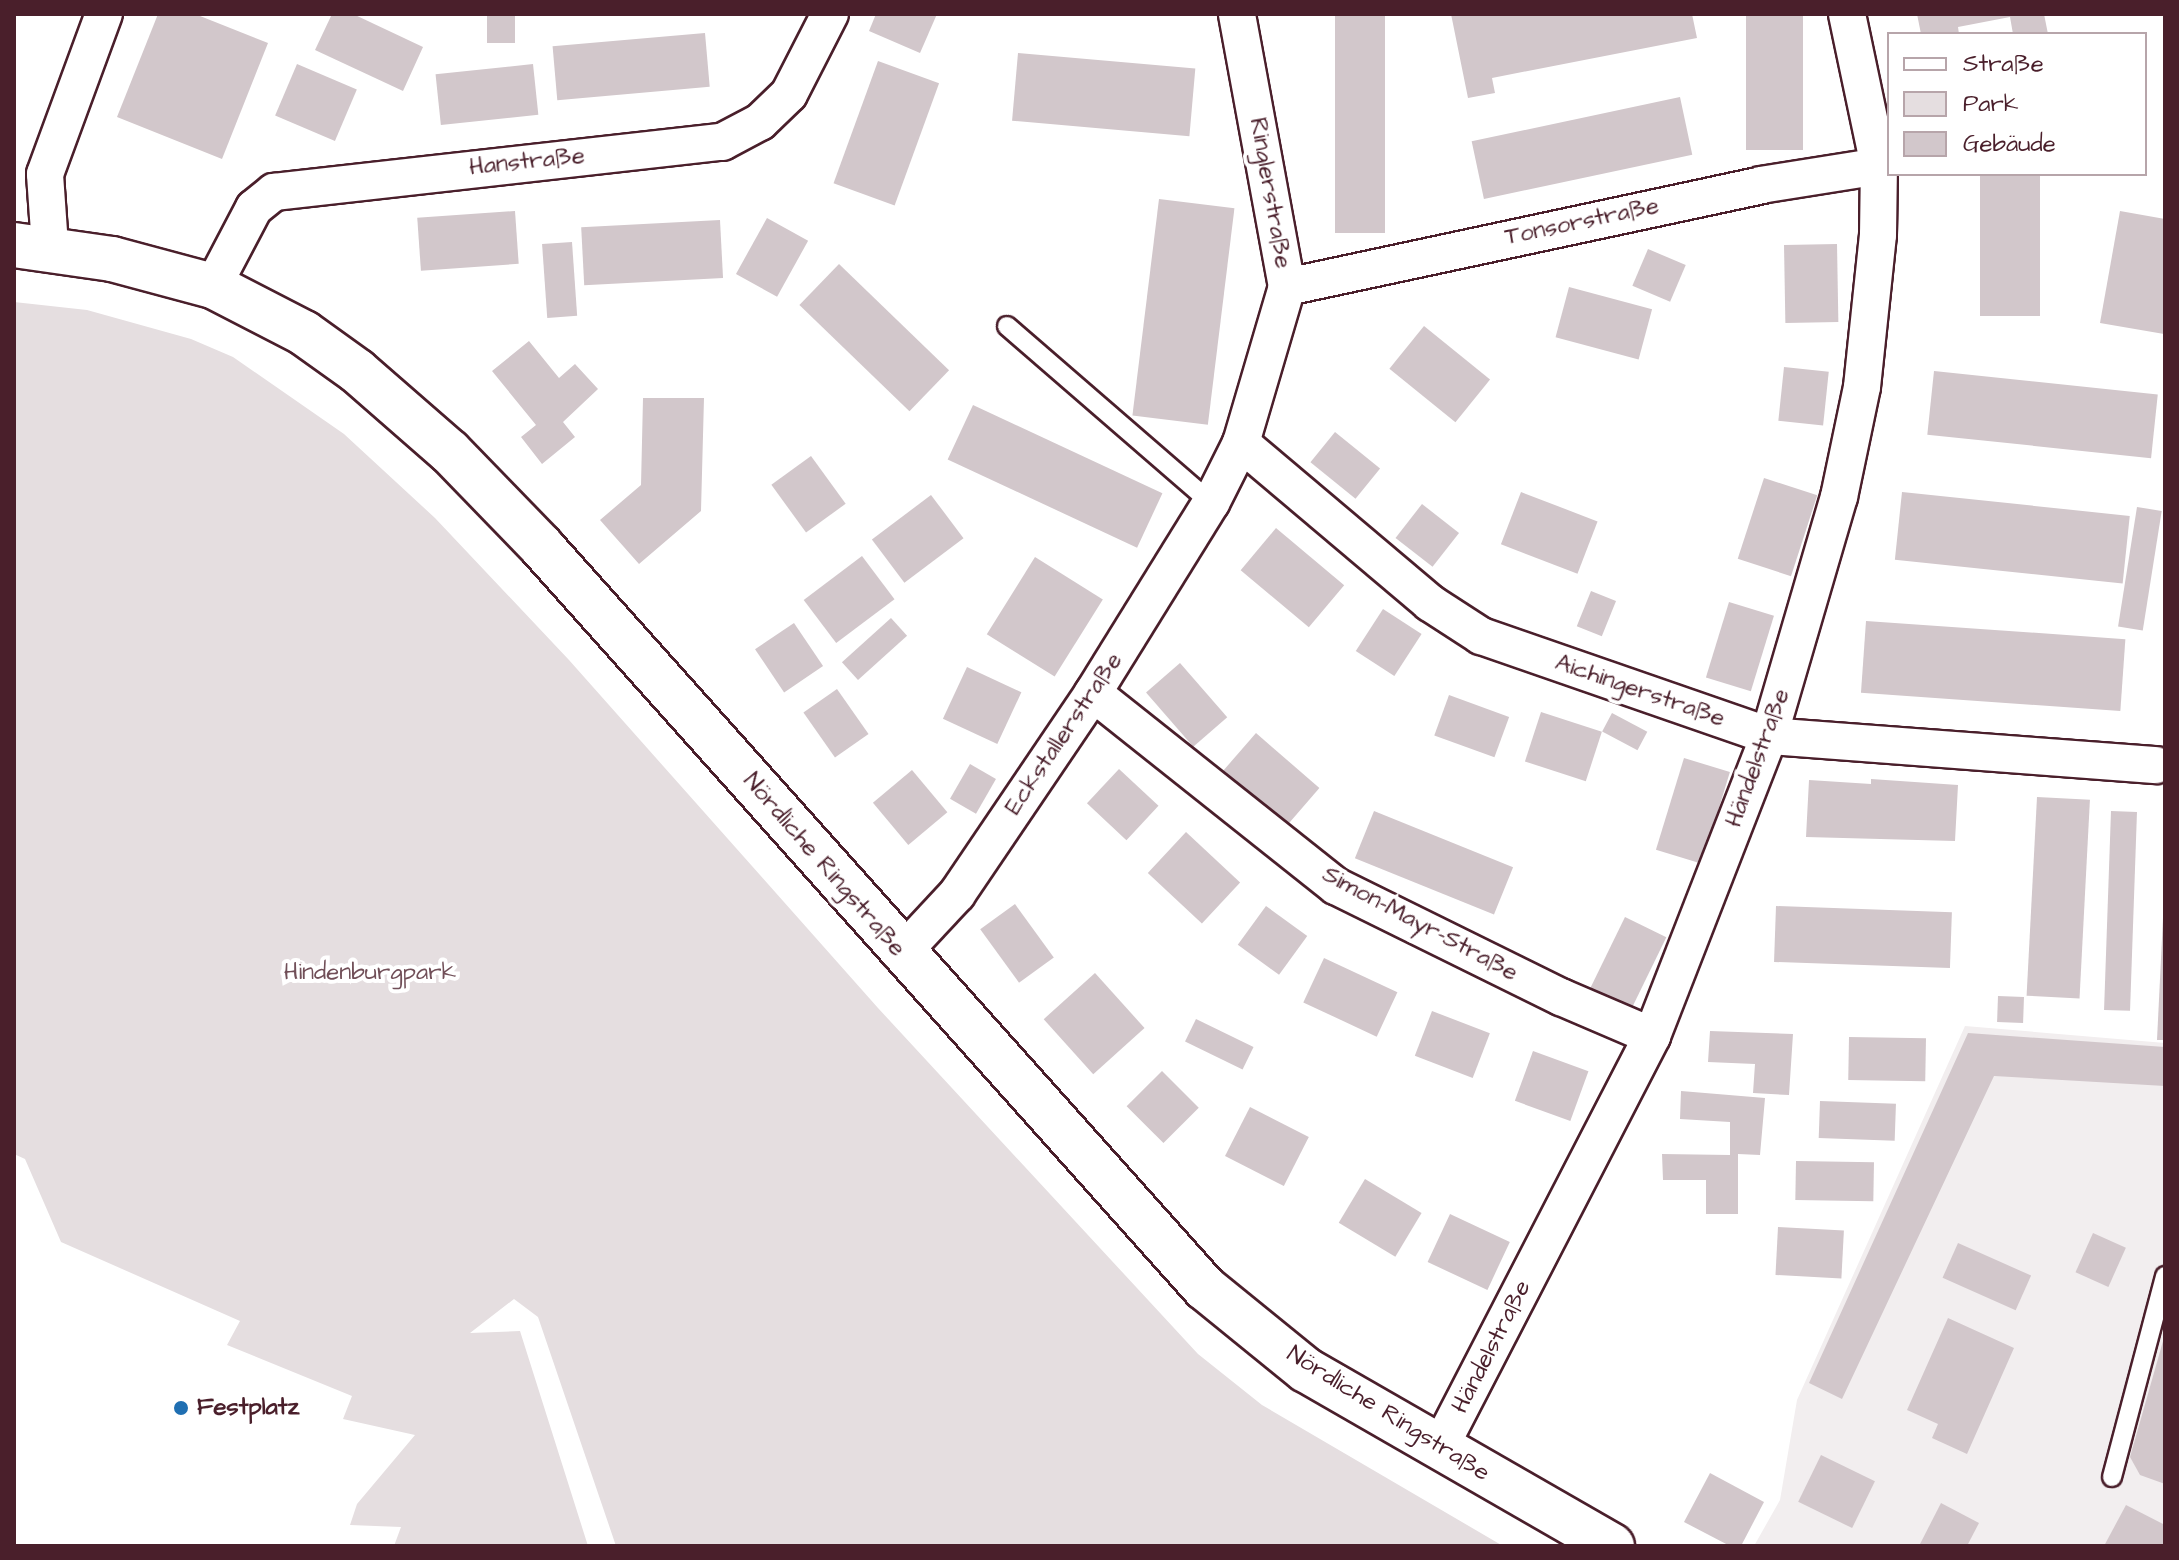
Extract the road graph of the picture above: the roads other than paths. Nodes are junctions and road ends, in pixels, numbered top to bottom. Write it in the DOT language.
graph roads {
  1 [pos="104,14"];
  2 [pos="830,14"];
  3 [pos="1237,14"];
  4 [pos="1847,14"];
  5 [pos="1879,166"];
  6 [pos="32,246"];
  7 [pos="213,286"];
  8 [pos="1287,287"];
  9 [pos="1007,326"];
  10 [pos="1241,443"];
  11 [pos="1211,503"];
  12 [pos="1093,693"];
  13 [pos="1769,736"];
  14 [pos="2156,765"];
  15 [pos="901,954"];
  16 [pos="1652,1036"];
  17 [pos="2165,1276"];
  18 [pos="1439,1449"];
  19 [pos="2112,1477"];
  20 [pos="1612,1546"];
  1 -- 6 [label="street"];
  2 -- 7 [label="street, Hanstraße"];
  3 -- 8 [label="street, Ringlerstraße"];
  4 -- 5 [label="street, Händelstraße"];
  5 -- 8 [label="street, Tonsorstraße"];
  5 -- 13 [label="street, Händelstraße"];
  6 -- 7 [label="main road, Nördliche Ringstraße"];
  7 -- 15 [label="main road, Nördliche Ringstraße"];
  8 -- 10 [label="street, Ringlerstraße"];
  9 -- 11 [label="lane"];
  10 -- 11 [label="street, Ringlerstraße"];
  10 -- 13 [label="street, Aichingerstraße"];
  11 -- 12 [label="street, Eckstallerstraße"];
  12 -- 15 [label="street, Eckstallerstraße"];
  12 -- 16 [label="street, Simon-Mayr-Straße"];
  13 -- 14 [label="street, Aichingerstraße"];
  13 -- 16 [label="street, Händelstraße"];
  15 -- 18 [label="main road, Nördliche Ringstraße"];
  16 -- 18 [label="street, Händelstraße"];
  17 -- 19 [label="lane"];
  18 -- 20 [label="main road, Nördliche Ringstraße"];
}
